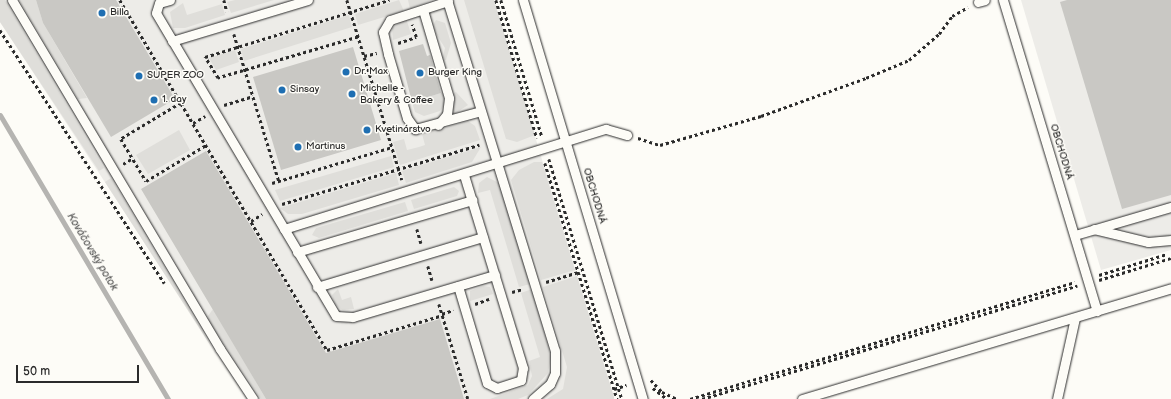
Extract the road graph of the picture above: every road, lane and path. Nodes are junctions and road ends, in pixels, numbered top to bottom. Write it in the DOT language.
graph roads {
  1 [pos="12,0"];
  2 [pos="120,0"];
  3 [pos="170,0"];
  4 [pos="224,0"];
  5 [pos="308,0"];
  6 [pos="348,0"];
  7 [pos="389,0"];
  8 [pos="496,0"];
  9 [pos="500,0"];
  10 [pos="523,0"];
  11 [pos="1003,0"];
  12 [pos="448,1"];
  13 [pos="981,1"];
  14 [pos="423,10"];
  15 [pos="351,12"];
  16 [pos="228,14"];
  17 [pos="410,18"];
  18 [pos="0,30"];
  19 [pos="233,30"];
  20 [pos="358,36"];
  21 [pos="172,41"];
  22 [pos="394,44"];
  23 [pos="238,46"];
  24 [pos="378,52"];
  25 [pos="364,56"];
  26 [pos="245,70"];
  27 [pos="253,96"];
  28 [pos="181,103"];
  29 [pos="219,108"];
  30 [pos="481,111"];
  31 [pos="206,115"];
  32 [pos="193,123"];
  33 [pos="438,125"];
  34 [pos="627,135"];
  35 [pos="530,141"];
  36 [pos="482,144"];
  37 [pos="566,144"];
  38 [pos="206,146"];
  39 [pos="392,147"];
  40 [pos="546,149"];
  41 [pos="499,163"];
  42 [pos="545,163"];
  43 [pos="399,170"];
  44 [pos="464,175"];
  45 [pos="278,181"];
  46 [pos="403,184"];
  47 [pos="272,191"];
  48 [pos="275,198"];
  49 [pos="472,200"];
  50 [pos="1171,207"];
  51 [pos="264,213"];
  52 [pos="415,224"];
  53 [pos="284,229"];
  54 [pos="1094,229"];
  55 [pos="1075,235"];
  56 [pos="483,237"];
  57 [pos="1171,240"];
  58 [pos="422,248"];
  59 [pos="297,252"];
  60 [pos="1171,253"];
  61 [pos="1171,258"];
  62 [pos="427,262"];
  63 [pos="578,272"];
  64 [pos="495,275"];
  65 [pos="1099,275"];
  66 [pos="1075,282"];
  67 [pos="542,283"];
  68 [pos="1089,283"];
  69 [pos="434,285"];
  70 [pos="458,286"];
  71 [pos="531,286"];
  72 [pos="317,287"];
  73 [pos="1171,288"];
  74 [pos="169,291"];
  75 [pos="508,293"];
  76 [pos="494,298"];
  77 [pos="438,300"];
  78 [pos="471,305"];
  79 [pos="456,309"];
  80 [pos="1097,311"];
  81 [pos="442,314"];
  82 [pos="1075,318"];
  83 [pos="650,378"];
  84 [pos="629,385"];
  85 [pos="619,387"];
  86 [pos="614,389"];
  87 [pos="254,399"];
  88 [pos="468,399"];
  89 [pos="533,399"];
  90 [pos="616,399"];
  91 [pos="622,399"];
  92 [pos="643,399"];
  93 [pos="677,399"];
  94 [pos="690,399"];
  95 [pos="702,399"];
  96 [pos="802,399"];
  97 [pos="1057,399"];
  1 -- 87 [label="lane"];
  2 -- 28 [label="path"];
  3 -- 21 [label="lane"];
  4 -- 16 [label="path"];
  5 -- 21 [label="lane"];
  6 -- 15 [label="path"];
  7 -- 15 [label="path"];
  8 -- 35 [label="path"];
  9 -- 40 [label="path"];
  10 -- 37 [label="lane, OBCHODNÁ"];
  11 -- 55 [label="lane, OBCHODNÁ"];
  12 -- 14 [label="lane"];
  12 -- 30 [label="lane"];
  13 -- 34 [label="path"];
  14 -- 33 [label="lane"];
  14 -- 33 [label="lane"];
  15 -- 20 [label="path"];
  15 -- 23 [label="path"];
  17 -- 22 [label="path"];
  18 -- 74 [label="path"];
  19 -- 23 [label="path"];
  20 -- 25 [label="path"];
  20 -- 26 [label="path"];
  21 -- 53 [label="lane"];
  23 -- 26 [label="path"];
  23 -- 26 [label="path"];
  24 -- 25 [label="path"];
  25 -- 39 [label="path"];
  26 -- 27 [label="path"];
  27 -- 29 [label="path"];
  27 -- 45 [label="path"];
  28 -- 32 [label="path"];
  28 -- 38 [label="path"];
  30 -- 33 [label="lane"];
  30 -- 41 [label="lane"];
  31 -- 32 [label="path"];
  32 -- 38 [label="path"];
  34 -- 37 [label="lane"];
  36 -- 43 [label="path"];
  37 -- 40 [label="lane"];
  37 -- 92 [label="lane, OBCHODNÁ"];
  38 -- 51 [label="path"];
  39 -- 43 [label="path"];
  39 -- 45 [label="path"];
  40 -- 41 [label="lane"];
  40 -- 85 [label="path"];
  41 -- 44 [label="lane"];
  41 -- 89 [label="lane"];
  42 -- 63 [label="path"];
  43 -- 46 [label="path"];
  43 -- 48 [label="path"];
  44 -- 49 [label="lane"];
  44 -- 53 [label="lane"];
  45 -- 47 [label="path"];
  49 -- 56 [label="lane"];
  49 -- 59 [label="lane"];
  50 -- 54 [label="lane"];
  52 -- 58 [label="path"];
  53 -- 59 [label="lane"];
  54 -- 55 [label="lane"];
  54 -- 57 [label="lane"];
  55 -- 68 [label="lane, OBCHODNÁ"];
  56 -- 64 [label="lane"];
  56 -- 72 [label="lane"];
  59 -- 72 [label="lane"];
  60 -- 65 [label="path"];
  61 -- 68 [label="path"];
  62 -- 69 [label="path"];
  63 -- 67 [label="path"];
  63 -- 86 [label="path"];
  64 -- 70 [label="lane"];
  64 -- 70 [label="lane"];
  66 -- 94 [label="path"];
  68 -- 80 [label="lane, OBCHODNÁ"];
  68 -- 95 [label="path"];
  70 -- 72 [label="lane"];
  71 -- 75 [label="path"];
  73 -- 80 [label="lane"];
  76 -- 78 [label="path"];
  77 -- 81 [label="path"];
  79 -- 81 [label="path"];
  80 -- 82 [label="lane"];
  81 -- 88 [label="path"];
  82 -- 96 [label="lane"];
  82 -- 97 [label="lane"];
  83 -- 93 [label="path"];
  84 -- 85 [label="path"];
  85 -- 86 [label="path"];
  85 -- 91 [label="path"];
  86 -- 90 [label="path"];
}
